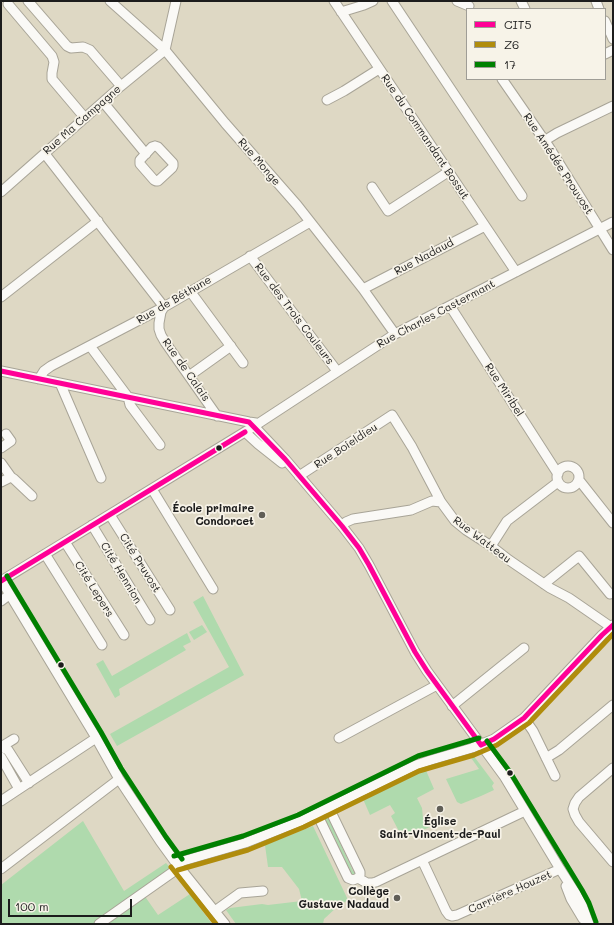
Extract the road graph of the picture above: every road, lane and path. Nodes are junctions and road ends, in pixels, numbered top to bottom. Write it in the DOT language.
graph roads {
  1 [pos="28,1"];
  2 [pos="110,1"];
  3 [pos="176,1"];
  4 [pos="334,1"];
  5 [pos="373,1"];
  6 [pos="392,1"];
  7 [pos="457,1"];
  8 [pos="6,5"];
  9 [pos="469,5"];
  10 [pos="341,12"];
  11 [pos="606,23"];
  12 [pos="613,39"];
  13 [pos="165,50"];
  14 [pos="379,69"];
  15 [pos="503,80"];
  16 [pos="121,86"];
  17 [pos="327,100"];
  18 [pos="103,102"];
  19 [pos="613,106"];
  20 [pos="85,118"];
  21 [pos="544,141"];
  22 [pos="45,154"];
  23 [pos="146,154"];
  24 [pos="448,172"];
  25 [pos="372,187"];
  26 [pos="1,192"];
  27 [pos="522,196"];
  28 [pos="98,221"];
  29 [pos="310,222"];
  30 [pos="613,222"];
  31 [pos="485,226"];
  32 [pos="599,229"];
  33 [pos="613,250"];
  34 [pos="250,256"];
  35 [pos="516,272"];
  36 [pos="363,289"];
  37 [pos="190,291"];
  38 [pos="1,296"];
  39 [pos="450,306"];
  40 [pos="164,307"];
  41 [pos="147,316"];
  42 [pos="159,323"];
  43 [pos="395,334"];
  44 [pos="90,346"];
  45 [pos="231,346"];
  46 [pos="244,363"];
  47 [pos="1,371"];
  48 [pos="338,371"];
  49 [pos="189,376"];
  50 [pos="39,379"];
  51 [pos="60,383"];
  52 [pos="128,397"];
  53 [pos="392,415"];
  54 [pos="217,416"];
  55 [pos="234,419"];
  56 [pos="252,424"];
  57 [pos="245,432"];
  58 [pos="6,434"];
  59 [pos="230,441"];
  60 [pos="160,445"];
  61 [pos="1,448"];
  62 [pos="1,463"];
  63 [pos="299,476"];
  64 [pos="11,477"];
  65 [pos="101,478"];
  66 [pos="558,478"];
  67 [pos="579,480"];
  68 [pos="1,482"];
  69 [pos="152,489"];
  70 [pos="32,496"];
  71 [pos="441,502"];
  72 [pos="110,515"];
  73 [pos="613,523"];
  74 [pos="92,525"];
  75 [pos="342,526"];
  76 [pos="65,542"];
  77 [pos="491,546"];
  78 [pos="45,554"];
  79 [pos="1,581"];
  80 [pos="544,584"];
  81 [pos="213,589"];
  82 [pos="610,594"];
  83 [pos="9,595"];
  84 [pos="1,601"];
  85 [pos="170,610"];
  86 [pos="150,620"];
  87 [pos="612,626"];
  88 [pos="124,635"];
  89 [pos="102,645"];
  90 [pos="524,648"];
  91 [pos="437,685"];
  92 [pos="613,705"];
  93 [pos="452,706"];
  94 [pos="524,718"];
  95 [pos="96,738"];
  96 [pos="339,738"];
  97 [pos="14,739"];
  98 [pos="481,745"];
  99 [pos="1,747"];
  100 [pos="1,757"];
  101 [pos="546,758"];
  102 [pos="613,768"];
  103 [pos="555,776"];
  104 [pos="119,779"];
  105 [pos="29,783"];
  106 [pos="19,789"];
  107 [pos="1,801"];
  108 [pos="329,808"];
  109 [pos="525,811"];
  110 [pos="317,814"];
  111 [pos="422,860"];
  112 [pos="613,862"];
  113 [pos="178,865"];
  114 [pos="1,869"];
  115 [pos="560,869"];
  116 [pos="358,878"];
  117 [pos="263,891"];
  118 [pos="215,911"];
  119 [pos="98,924"];
  120 [pos="225,924"];
  121 [pos="586,924"];
  122 [pos="589,924"];
  1 -- 16 [label="street"];
  2 -- 13 [label="street, Rue Monge"];
  3 -- 13 [label="street"];
  4 -- 10 [label="street, Rue du Commandant Bossut"];
  5 -- 10 [label="street"];
  6 -- 27 [label="street"];
  7 -- 9 [label="street"];
  8 -- 20 [label="street"];
  10 -- 14 [label="street, Rue du Commandant Bossut"];
  11 -- 12 [label="street"];
  13 -- 16 [label="street, Rue Ma Campagne"];
  13 -- 29 [label="street, Rue Monge"];
  14 -- 17 [label="street"];
  14 -- 24 [label="street, Rue du Commandant Bossut"];
  15 -- 21 [label="street, Rue Amédée Prouvost"];
  16 -- 18 [label="street, Rue Ma Campagne"];
  18 -- 20 [label="street, Rue Ma Campagne"];
  18 -- 23 [label="street"];
  19 -- 21 [label="street"];
  20 -- 22 [label="street, Rue Ma Campagne"];
  21 -- 32 [label="street, Rue Amédée Prouvost"];
  22 -- 26 [label="street, Rue Ma Campagne"];
  22 -- 28 [label="street"];
  24 -- 25 [label="street"];
  24 -- 31 [label="street, Rue du Commandant Bossut"];
  28 -- 38 [label="street"];
  28 -- 40 [label="street"];
  29 -- 34 [label="street, Rue de Béthune"];
  29 -- 36 [label="street, Rue Monge"];
  30 -- 32 [label="street, Rue Charles Castermant"];
  31 -- 35 [label="street, Rue du Commandant Bossut"];
  31 -- 36 [label="street, Rue Nadaud"];
  32 -- 33 [label="street, Rue Amédée Prouvost"];
  32 -- 35 [label="street, Rue Charles Castermant"];
  34 -- 37 [label="street, Rue de Béthune"];
  34 -- 48 [label="street, Rue des Trois Couleurs"];
  35 -- 39 [label="street, Rue Charles Castermant"];
  36 -- 43 [label="street, Rue Monge"];
  37 -- 40 [label="street, Rue de Béthune"];
  37 -- 45 [label="street"];
  39 -- 43 [label="street, Rue Charles Castermant"];
  39 -- 66 [label="street, Rue Miribel"];
  40 -- 41 [label="street, Rue de Béthune"];
  40 -- 42 [label="street"];
  41 -- 42 [label="street"];
  41 -- 44 [label="street, Rue de Béthune"];
  42 -- 49 [label="street, Rue de Calais"];
  43 -- 48 [label="street, Rue Charles Castermant"];
  44 -- 50 [label="street, Rue de Béthune"];
  44 -- 52 [label="street"];
  45 -- 46 [label="street"];
  45 -- 49 [label="street"];
  47 -- 50 [label="street"];
  48 -- 56 [label="street, Rue Charles Castermant"];
  49 -- 54 [label="street, Rue de Calais"];
  50 -- 51 [label="street"];
  51 -- 52 [label="street"];
  51 -- 65 [label="street"];
  52 -- 54 [label="street"];
  52 -- 60 [label="street"];
  53 -- 63 [label="street, Rue Boieldieu"];
  53 -- 71 [label="street, Rue Watteau"];
  54 -- 55 [label="street"];
  55 -- 56 [label="street"];
  55 -- 59 [label="street"];
  56 -- 57 [label="street"];
  56 -- 63 [label="street"];
  57 -- 59 [label="street"];
  57 -- 63 [label="street"];
  58 -- 61 [label="street"];
  59 -- 69 [label="street"];
  62 -- 64 [label="street"];
  63 -- 75 [label="street"];
  64 -- 68 [label="street"];
  64 -- 70 [label="street"];
  66 -- 67 [label="street"];
  66 -- 67 [label="street"];
  66 -- 77 [label="street"];
  67 -- 73 [label="street"];
  69 -- 72 [label="street"];
  69 -- 81 [label="street"];
  71 -- 75 [label="street"];
  71 -- 77 [label="street, Rue Watteau"];
  72 -- 74 [label="street"];
  72 -- 85 [label="street, Cité Pruvost"];
  74 -- 76 [label="street"];
  74 -- 86 [label="street, Cité Hennion"];
  75 -- 91 [label="street"];
  76 -- 78 [label="street"];
  76 -- 88 [label="street, Cité Lepers"];
  77 -- 80 [label="street, Rue Watteau"];
  78 -- 79 [label="street"];
  78 -- 89 [label="street"];
  79 -- 83 [label="street"];
  80 -- 82 [label="street"];
  80 -- 87 [label="street, Rue Watteau"];
  83 -- 84 [label="street"];
  83 -- 95 [label="street"];
  87 -- 94 [label="street"];
  90 -- 93 [label="street"];
  91 -- 93 [label="street"];
  91 -- 96 [label="street"];
  92 -- 101 [label="street"];
  93 -- 98 [label="street"];
  94 -- 98 [label="street"];
  94 -- 101 [label="street"];
  95 -- 104 [label="street"];
  95 -- 105 [label="street"];
  97 -- 99 [label="street"];
  98 -- 108 [label="street"];
  98 -- 109 [label="street"];
  99 -- 105 [label="street"];
  100 -- 106 [label="street"];
  101 -- 103 [label="street"];
  102 -- 112 [label="street"];
  104 -- 113 [label="street"];
  104 -- 114 [label="street"];
  105 -- 106 [label="street"];
  106 -- 107 [label="street"];
  108 -- 110 [label="street"];
  108 -- 116 [label="street"];
  109 -- 111 [label="street"];
  109 -- 115 [label="street"];
  110 -- 113 [label="street"];
  110 -- 116 [label="street"];
  111 -- 115 [label="street, Carrière Houzet"];
  111 -- 116 [label="street"];
  113 -- 118 [label="street"];
  113 -- 119 [label="street"];
  115 -- 121 [label="street"];
  115 -- 122 [label="street"];
  117 -- 118 [label="street"];
  118 -- 120 [label="street"];
}
